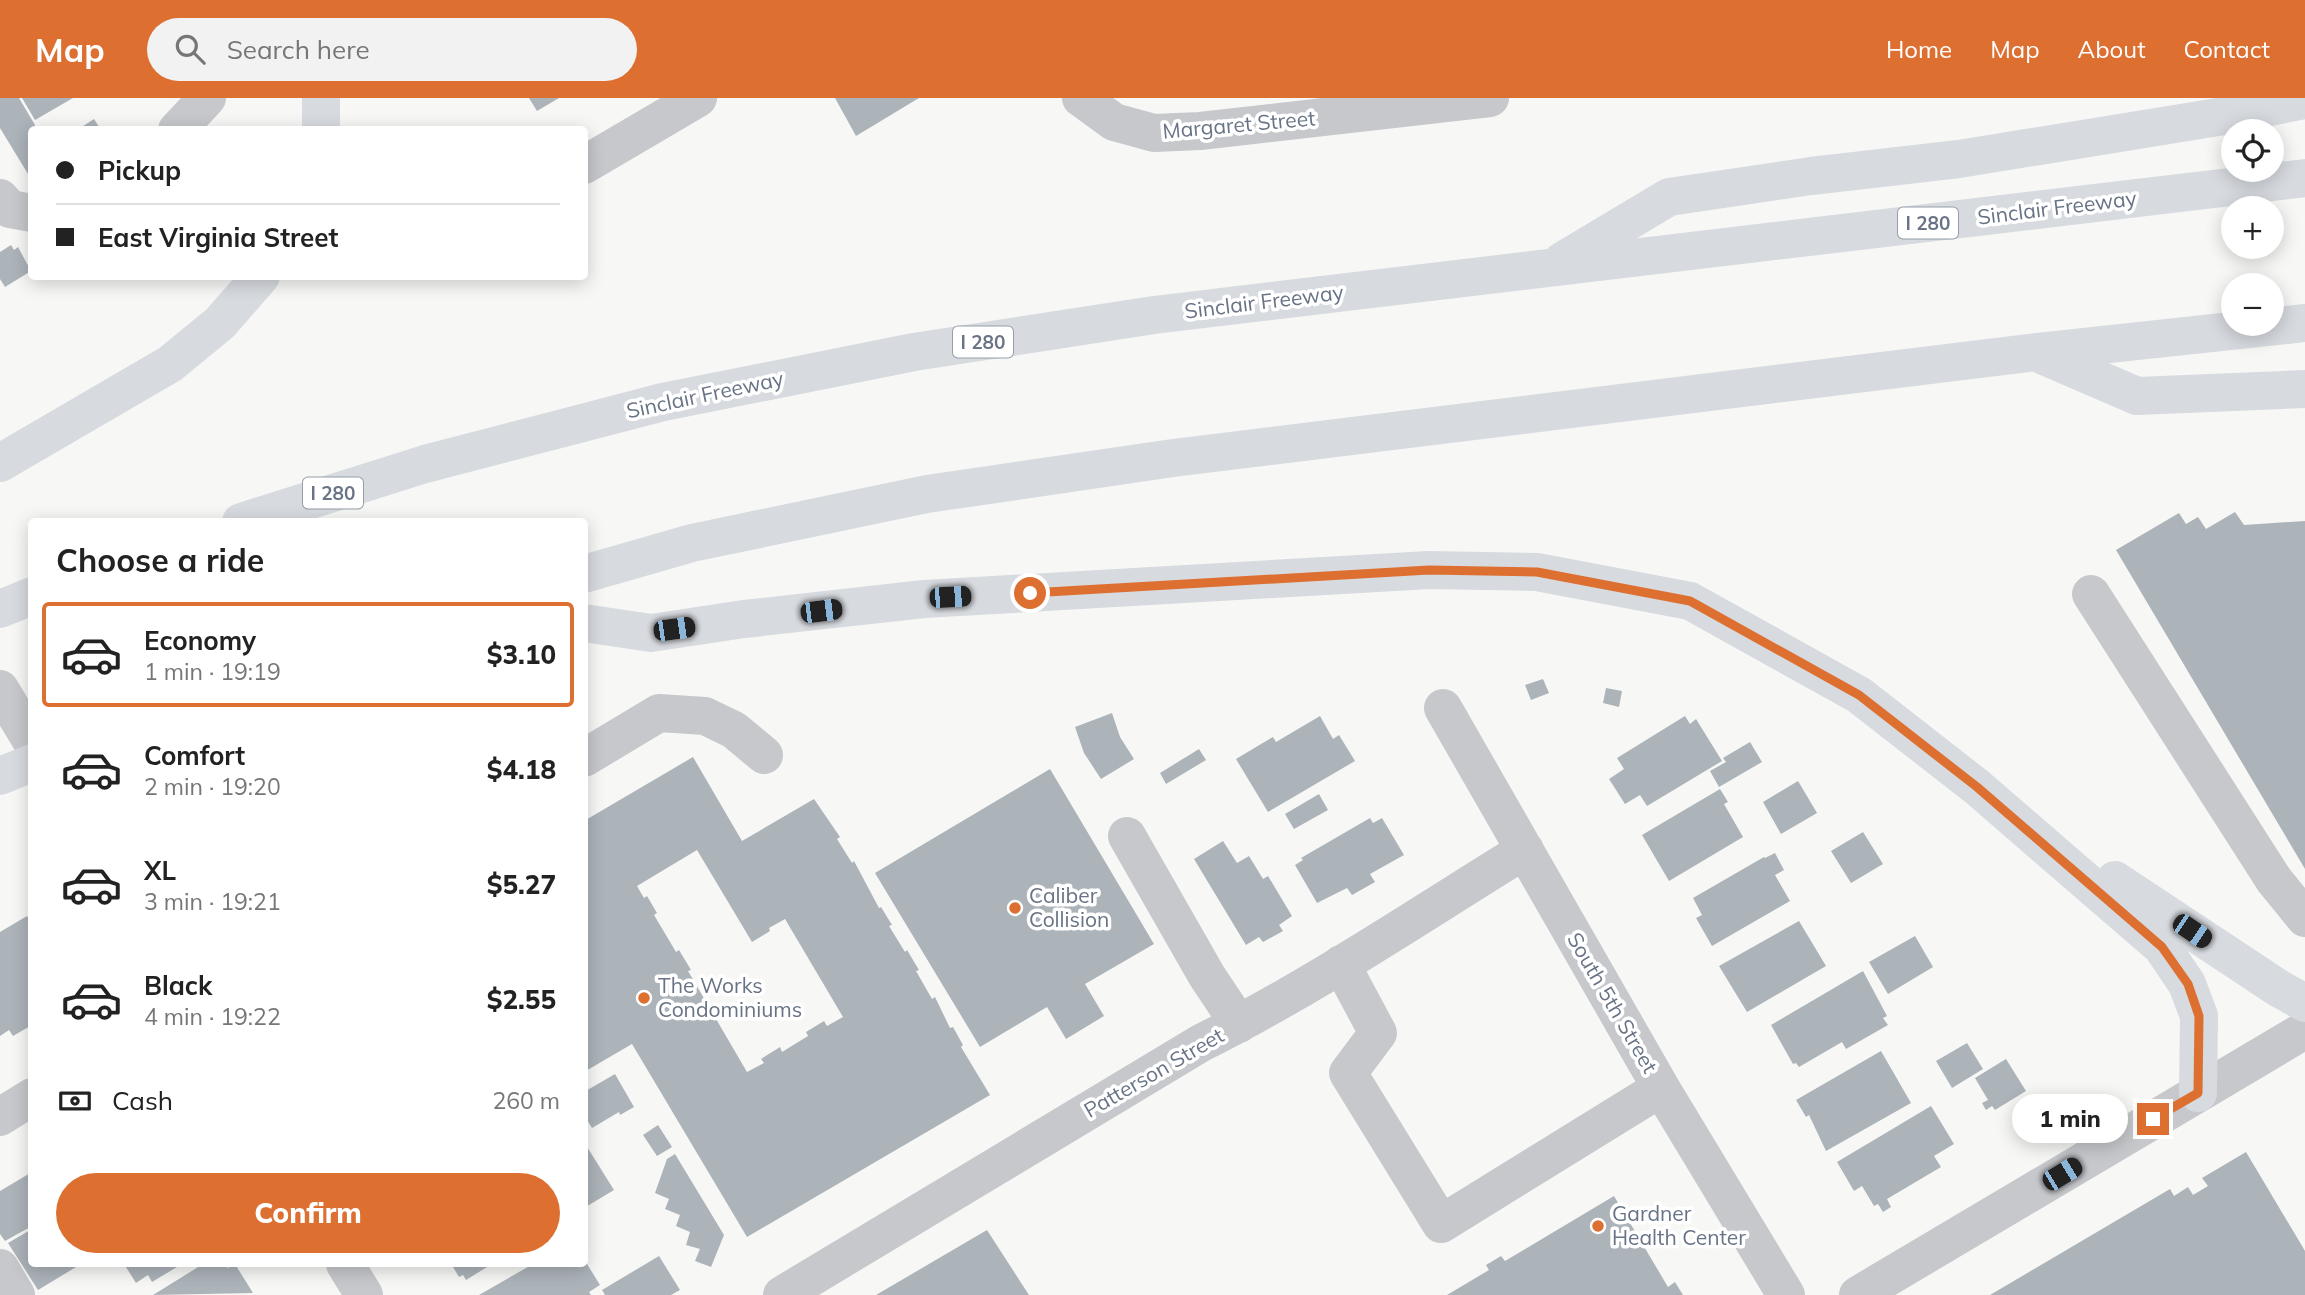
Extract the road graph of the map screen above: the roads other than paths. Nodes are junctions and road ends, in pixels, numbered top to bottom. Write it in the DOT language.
graph roads {
  1 [pos="208,98"];
  2 [pos="321,98"];
  3 [pos="698,98"];
  4 [pos="1080,98"];
  5 [pos="1490,98"];
  6 [pos="1451,100"];
  7 [pos="2305,100"];
  8 [pos="181,126"];
  9 [pos="321,126"];
  10 [pos="588,163"];
  11 [pos="2305,178"];
  12 [pos="0,198"];
  13 [pos="28,212"];
  14 [pos="1551,268"];
  15 [pos="258,280"];
  16 [pos="2305,323"];
  17 [pos="2036,352"];
  18 [pos="2305,390"];
  19 [pos="0,463"];
  20 [pos="255,518"];
  21 [pos="588,573"];
  22 [pos="2091,594"];
  23 [pos="28,598"];
  24 [pos="0,609"];
  25 [pos="588,624"];
  26 [pos="0,689"];
  27 [pos="1443,708"];
  28 [pos="28,734"];
  29 [pos="764,755"];
  30 [pos="588,756"];
  31 [pos="28,765"];
  32 [pos="0,776"];
  33 [pos="1977,787"];
  34 [pos="1127,835"];
  35 [pos="1525,850"];
  36 [pos="2305,918"];
  37 [pos="1341,964"];
  38 [pos="2305,1003"];
  39 [pos="1239,1024"];
  40 [pos="2305,1030"];
  41 [pos="1661,1088"];
  42 [pos="2198,1093"];
  43 [pos="28,1100"];
  44 [pos="0,1117"];
  45 [pos="347,1267"];
  46 [pos="0,1268"];
  47 [pos="16,1295"];
  48 [pos="364,1295"];
  49 [pos="782,1295"];
  50 [pos="1786,1295"];
  51 [pos="1858,1295"];
  1 -- 8 [label="street"];
  2 -- 9 [label="highway"];
  3 -- 10 [label="street"];
  4 -- 6 [label="street, Margaret Street"];
  5 -- 6 [label="street, Margaret Street"];
  7 -- 14 [label="highway"];
  11 -- 14 [label="highway, Sinclair Freeway / I 280"];
  12 -- 13 [label="street"];
  14 -- 20 [label="highway, Sinclair Freeway / I 280"];
  15 -- 19 [label="highway"];
  16 -- 17 [label="highway"];
  17 -- 18 [label="highway"];
  17 -- 21 [label="highway"];
  22 -- 36 [label="street"];
  23 -- 24 [label="highway"];
  25 -- 33 [label="highway"];
  26 -- 28 [label="street"];
  27 -- 35 [label="street, South 5th Street"];
  29 -- 30 [label="street"];
  31 -- 32 [label="highway"];
  33 -- 38 [label="highway"];
  33 -- 42 [label="highway"];
  34 -- 39 [label="street"];
  35 -- 37 [label="street, Patterson Street"];
  35 -- 41 [label="street, South 5th Street"];
  37 -- 39 [label="street, Patterson Street"];
  37 -- 41 [label="street"];
  39 -- 49 [label="street, Patterson Street"];
  40 -- 42 [label="street"];
  41 -- 50 [label="street, South 5th Street"];
  42 -- 51 [label="street"];
  43 -- 44 [label="street"];
  45 -- 48 [label="street"];
  46 -- 47 [label="street"];
}
